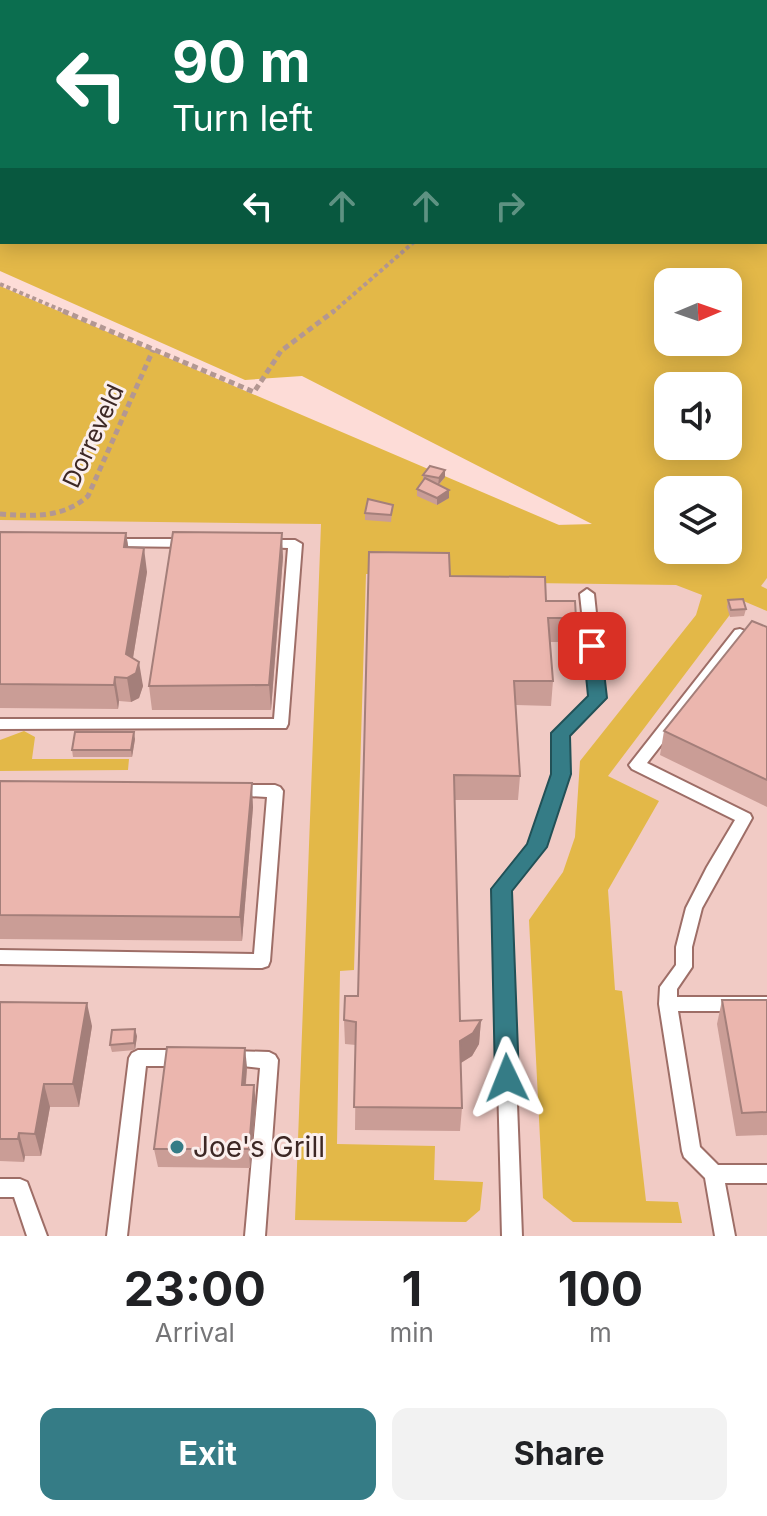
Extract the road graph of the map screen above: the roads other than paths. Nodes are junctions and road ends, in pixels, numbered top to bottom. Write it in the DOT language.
graph roads {
  1 [pos="93,543"];
  2 [pos="202,543"];
  3 [pos="249,544"];
  4 [pos="587,594"];
  5 [pos="767,646"];
  6 [pos="0,724"];
  7 [pos="215,791"];
  8 [pos="0,957"];
  9 [pos="668,1004"];
  10 [pos="767,1004"];
  11 [pos="714,1174"];
  12 [pos="767,1174"];
  13 [pos="0,1188"];
  14 [pos="37,1236"];
  15 [pos="117,1236"];
  16 [pos="255,1236"];
  17 [pos="512,1236"];
  18 [pos="725,1236"];
  1 -- 2 [label="lane"];
  3 -- 6 [label="lane"];
  4 -- 17 [label="lane"];
  5 -- 9 [label="lane"];
  7 -- 8 [label="lane"];
  9 -- 10 [label="lane"];
  9 -- 11 [label="lane"];
  11 -- 12 [label="lane"];
  11 -- 18 [label="lane"];
  13 -- 14 [label="lane"];
  15 -- 16 [label="lane"];
}
